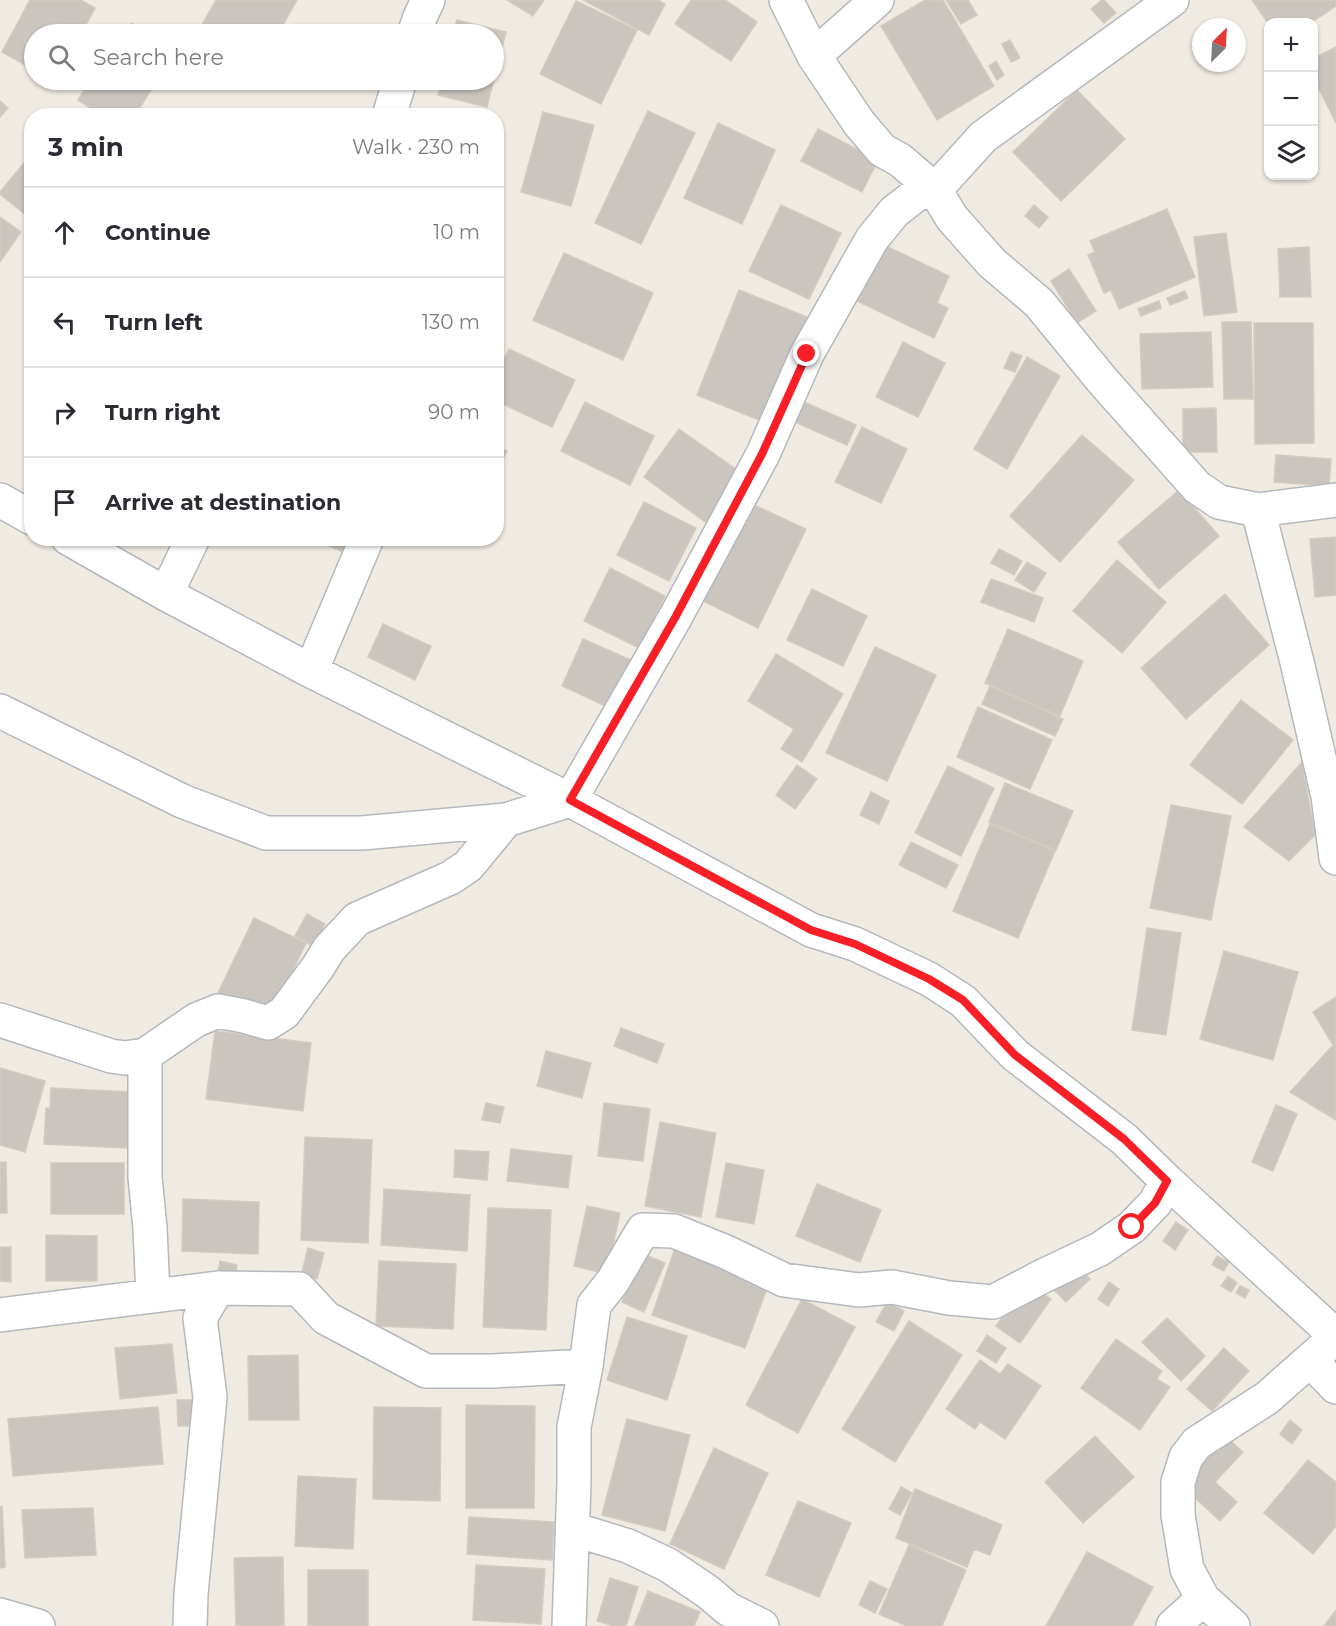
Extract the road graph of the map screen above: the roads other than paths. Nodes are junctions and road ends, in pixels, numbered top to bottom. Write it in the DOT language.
graph roads {
  1 [pos="428,0"];
  2 [pos="786,0"];
  3 [pos="877,0"];
  4 [pos="1172,0"];
  5 [pos="418,24"];
  6 [pos="814,56"];
  7 [pos="397,90"];
  8 [pos="391,108"];
  9 [pos="935,190"];
  10 [pos="1336,500"];
  11 [pos="0,501"];
  12 [pos="1258,510"];
  13 [pos="24,514"];
  14 [pos="82,546"];
  15 [pos="189,546"];
  16 [pos="364,546"];
  17 [pos="166,594"];
  18 [pos="311,671"];
  19 [pos="0,711"];
  20 [pos="570,800"];
  21 [pos="506,820"];
  22 [pos="1336,858"];
  23 [pos="0,1020"];
  24 [pos="145,1055"];
  25 [pos="1167,1181"];
  26 [pos="218,1288"];
  27 [pos="153,1295"];
  28 [pos="0,1315"];
  29 [pos="1336,1337"];
  30 [pos="1310,1360"];
  31 [pos="586,1366"];
  32 [pos="1336,1387"];
  33 [pos="573,1529"];
  34 [pos="1203,1599"];
  35 [pos="0,1615"];
  36 [pos="38,1626"];
  37 [pos="190,1626"];
  38 [pos="569,1626"];
  39 [pos="762,1626"];
  40 [pos="1173,1626"];
  41 [pos="1233,1626"];
  1 -- 5 [label="street"];
  2 -- 6 [label="street"];
  3 -- 6 [label="street"];
  4 -- 9 [label="street"];
  6 -- 9 [label="street"];
  7 -- 8 [label="street"];
  9 -- 12 [label="street"];
  9 -- 20 [label="street"];
  10 -- 12 [label="street"];
  11 -- 13 [label="street"];
  12 -- 22 [label="street"];
  14 -- 17 [label="street"];
  15 -- 17 [label="street"];
  16 -- 18 [label="street"];
  17 -- 18 [label="street"];
  18 -- 20 [label="street"];
  19 -- 21 [label="street"];
  20 -- 21 [label="street"];
  20 -- 25 [label="street"];
  21 -- 24 [label="street"];
  23 -- 24 [label="street"];
  24 -- 27 [label="street"];
  25 -- 29 [label="street"];
  25 -- 31 [label="street"];
  26 -- 27 [label="street"];
  26 -- 31 [label="street"];
  26 -- 37 [label="street"];
  27 -- 28 [label="street"];
  29 -- 30 [label="street"];
  30 -- 32 [label="street"];
  30 -- 34 [label="street"];
  31 -- 33 [label="street"];
  33 -- 38 [label="street"];
  33 -- 39 [label="street"];
  34 -- 40 [label="street"];
  34 -- 41 [label="street"];
  35 -- 36 [label="street"];
}
